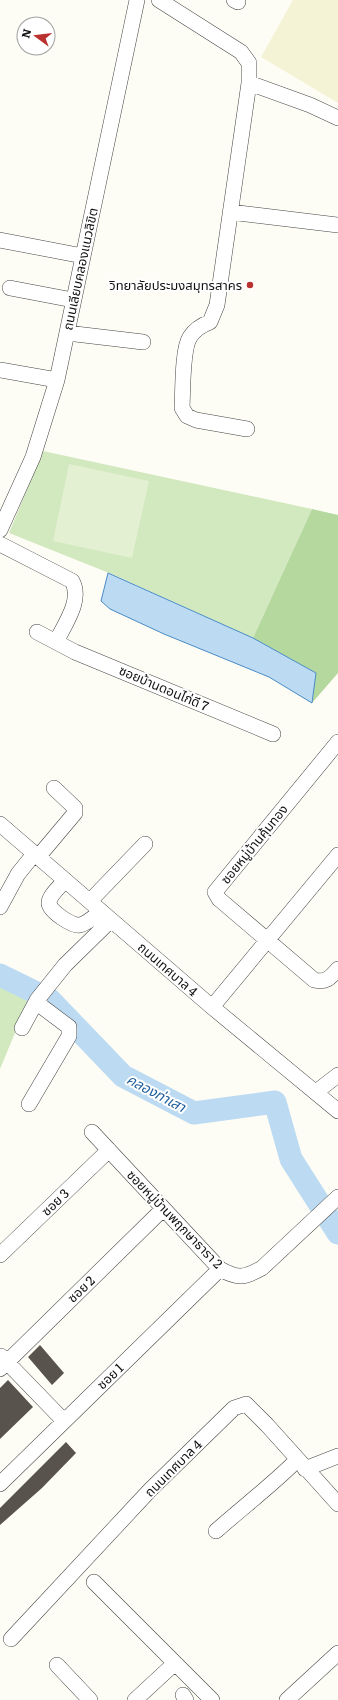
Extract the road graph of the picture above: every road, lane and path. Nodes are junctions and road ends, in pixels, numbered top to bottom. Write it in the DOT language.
graph roads {
  1 [pos="135,0"];
  2 [pos="159,0"];
  3 [pos="249,83"];
  4 [pos="338,118"];
  5 [pos="230,212"];
  6 [pos="338,225"];
  7 [pos="0,240"];
  8 [pos="83,256"];
  9 [pos="10,288"];
  10 [pos="73,300"];
  11 [pos="66,333"];
  12 [pos="143,342"];
  13 [pos="0,370"];
  14 [pos="57,380"];
  15 [pos="247,429"];
  16 [pos="0,530"];
  17 [pos="0,544"];
  18 [pos="37,632"];
  19 [pos="56,642"];
  20 [pos="273,734"];
  21 [pos="338,742"];
  22 [pos="54,788"];
  23 [pos="0,824"];
  24 [pos="145,844"];
  25 [pos="36,855"];
  26 [pos="338,855"];
  27 [pos="65,880"];
  28 [pos="0,907"];
  29 [pos="100,910"];
  30 [pos="267,940"];
  31 [pos="338,969"];
  32 [pos="37,1000"];
  33 [pos="212,1007"];
  34 [pos="22,1028"];
  35 [pos="338,1075"];
  36 [pos="316,1092"];
  37 [pos="29,1104"];
  38 [pos="338,1111"];
  39 [pos="92,1132"];
  40 [pos="109,1150"];
  41 [pos="338,1197"];
  42 [pos="163,1209"];
  43 [pos="0,1255"];
  44 [pos="220,1269"];
  45 [pos="2,1362"];
  46 [pos="64,1421"];
  47 [pos="338,1456"];
  48 [pos="301,1465"];
  49 [pos="0,1484"];
  50 [pos="338,1504"];
  51 [pos="216,1531"];
  52 [pos="94,1582"];
  53 [pos="11,1639"];
  54 [pos="338,1653"];
  55 [pos="175,1663"];
  56 [pos="57,1665"];
  57 [pos="90,1700"];
  58 [pos="135,1700"];
  59 [pos="212,1700"];
  60 [pos="287,1700"];
  1 -- 8 [label="street, ถนนเลียบคลองแนวลิขิต"];
  2 -- 3 [label="street"];
  3 -- 4 [label="street"];
  3 -- 5 [label="street"];
  5 -- 6 [label="street"];
  5 -- 15 [label="street"];
  7 -- 8 [label="street"];
  8 -- 10 [label="street, ถนนเลียบคลองแนวลิขิต"];
  9 -- 10 [label="street"];
  10 -- 11 [label="street, ถนนเลียบคลองแนวลิขิต"];
  11 -- 12 [label="street"];
  11 -- 14 [label="street, ถนนเลียบคลองแนวลิขิต"];
  13 -- 14 [label="street"];
  14 -- 16 [label="street, ถนนเลียบคลองแนวลิขิต"];
  17 -- 19 [label="street"];
  18 -- 19 [label="street, ซอยบ้านดอนไก่ดี 7"];
  19 -- 20 [label="street, ซอยบ้านดอนไก่ดี 7"];
  21 -- 30 [label="street, ซอยหมู่บ้านคุ้มทอง"];
  22 -- 25 [label="street"];
  23 -- 25 [label="street, ถนนเทศบาล 4"];
  24 -- 29 [label="street"];
  25 -- 27 [label="street, ถนนเทศบาล 4"];
  25 -- 28 [label="street"];
  26 -- 30 [label="street"];
  27 -- 29 [label="street, ถนนเทศบาล 4"];
  27 -- 29 [label="street"];
  29 -- 32 [label="street"];
  29 -- 33 [label="street, ถนนเทศบาล 4"];
  30 -- 31 [label="street, ซอยหมู่บ้านคุ้มทอง"];
  30 -- 33 [label="street"];
  32 -- 34 [label="street"];
  32 -- 37 [label="street"];
  33 -- 36 [label="street, ถนนเทศบาล 4"];
  35 -- 36 [label="street"];
  36 -- 38 [label="street, ถนนเทศบาล 4"];
  39 -- 40 [label="street, ซอยหมู่บ้านพฤกษาธารา 2"];
  40 -- 42 [label="street, ซอยหมู่บ้านพฤกษาธารา 2"];
  40 -- 43 [label="street, ซอย 3"];
  41 -- 44 [label="street, ซอยหมู่บ้านพฤกษาธารา 2"];
  42 -- 44 [label="street, ซอยหมู่บ้านพฤกษาธารา 2"];
  42 -- 45 [label="street, ซอย 2"];
  44 -- 46 [label="street, ซอย 1"];
  45 -- 46 [label="street"];
  46 -- 49 [label="street, ซอย 1"];
  47 -- 48 [label="street"];
  48 -- 50 [label="street, ถนนเทศบาล 4"];
  48 -- 51 [label="street"];
  48 -- 53 [label="street, ถนนเทศบาล 4"];
  52 -- 55 [label="street"];
  54 -- 60 [label="street"];
  55 -- 58 [label="street"];
  55 -- 59 [label="street"];
  56 -- 57 [label="street"];
}
